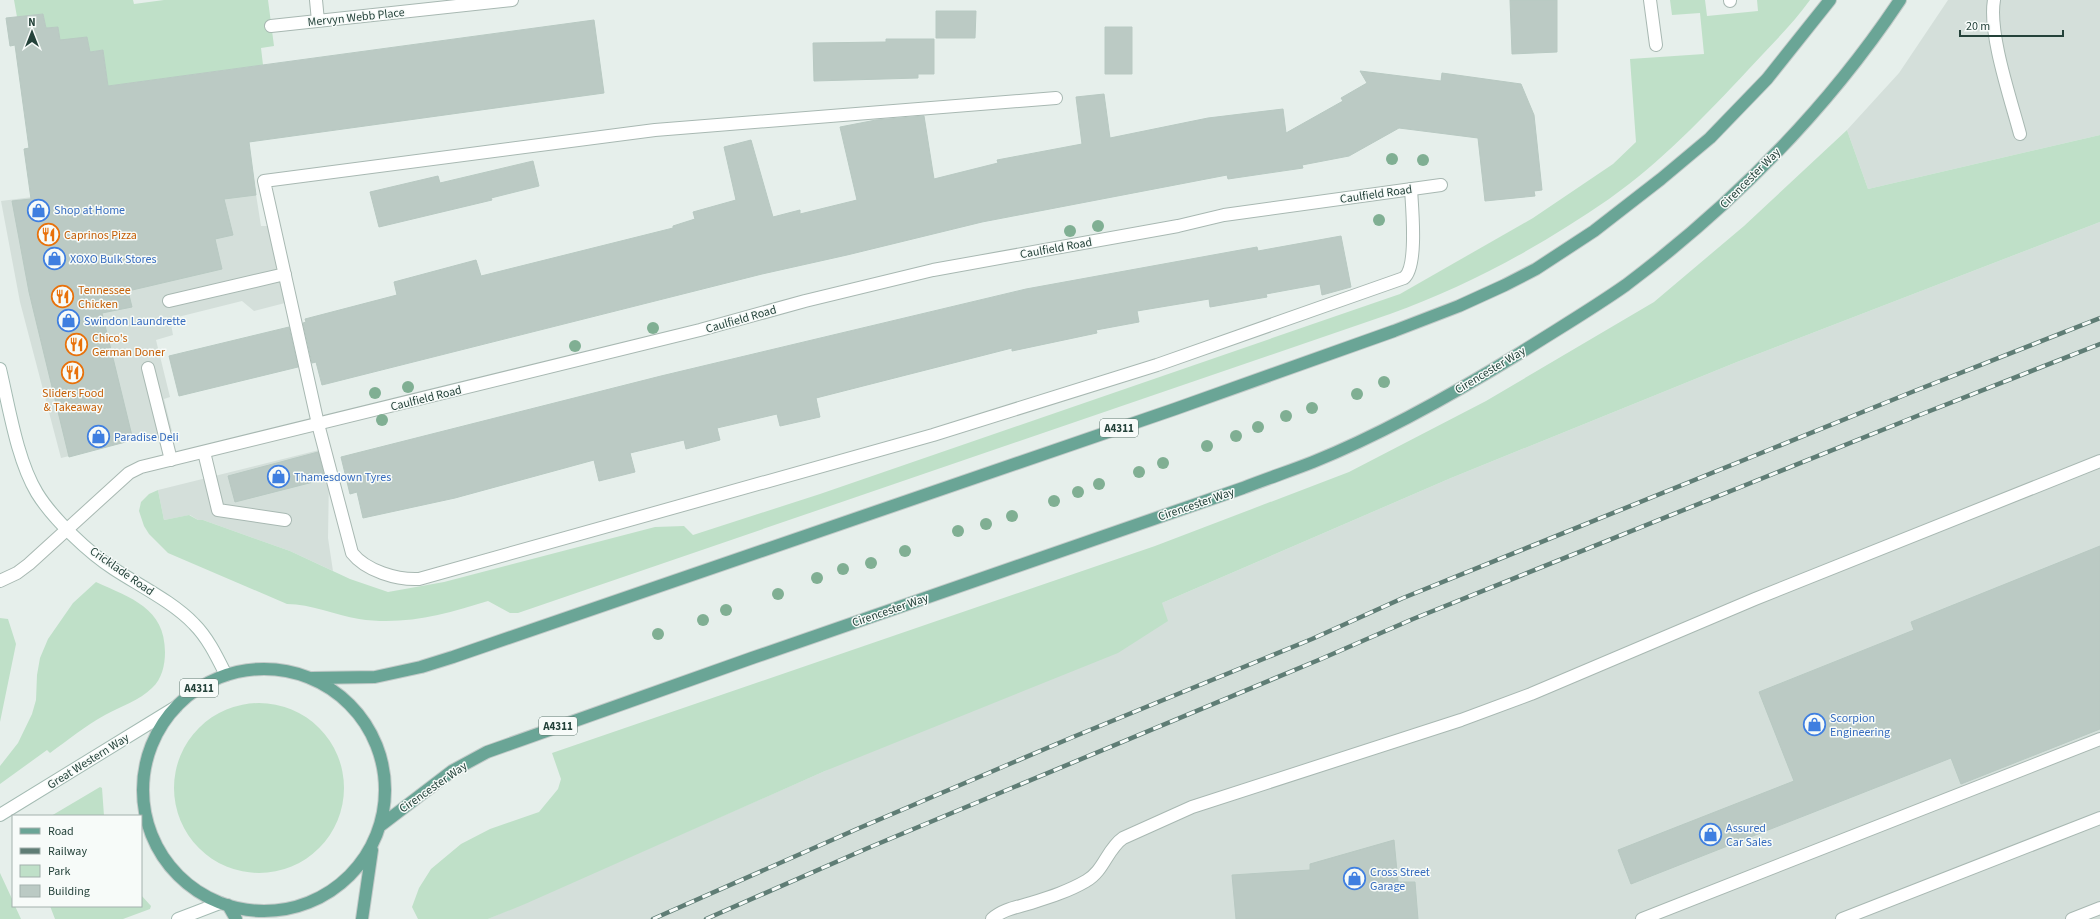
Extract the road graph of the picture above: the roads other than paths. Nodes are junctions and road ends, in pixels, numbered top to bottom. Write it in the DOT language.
graph roads {
  1 [pos="316,0"];
  2 [pos="512,0"];
  3 [pos="1650,0"];
  4 [pos="1830,0"];
  5 [pos="1900,0"];
  6 [pos="1994,0"];
  7 [pos="318,21"];
  8 [pos="272,26"];
  9 [pos="1656,45"];
  10 [pos="1056,98"];
  11 [pos="2020,134"];
  12 [pos="1441,185"];
  13 [pos="1411,189"];
  14 [pos="285,274"];
  15 [pos="169,301"];
  16 [pos="148,368"];
  17 [pos="0,369"];
  18 [pos="318,424"];
  19 [pos="204,452"];
  20 [pos="171,460"];
  21 [pos="2100,461"];
  22 [pos="285,520"];
  23 [pos="68,530"];
  24 [pos="0,580"];
  25 [pos="226,675"];
  26 [pos="312,678"];
  27 [pos="176,706"];
  28 [pos="2100,739"];
  29 [pos="0,815"];
  30 [pos="2100,818"];
  31 [pos="380,826"];
  32 [pos="372,844"];
  33 [pos="224,904"];
  34 [pos="2100,908"];
  35 [pos="178,919"];
  36 [pos="236,919"];
  37 [pos="362,919"];
  38 [pos="992,919"];
  39 [pos="1642,919"];
  40 [pos="1842,919"];
  41 [pos="2072,919"];
  1 -- 7 [label="street"];
  2 -- 7 [label="street, Mervyn Webb Place"];
  3 -- 9 [label="street"];
  4 -- 26 [label="main road, A4311"];
  5 -- 31 [label="main road, Cirencester Way / A4311"];
  6 -- 11 [label="street"];
  7 -- 8 [label="street, Mervyn Webb Place"];
  10 -- 14 [label="street"];
  12 -- 13 [label="street, Caulfield Road"];
  13 -- 18 [label="street, Caulfield Road"];
  13 -- 18 [label="street"];
  14 -- 15 [label="street"];
  14 -- 18 [label="street"];
  16 -- 20 [label="street"];
  17 -- 23 [label="street, Cricklade Road"];
  18 -- 19 [label="street, Caulfield Road"];
  19 -- 20 [label="street, Caulfield Road"];
  19 -- 22 [label="street"];
  20 -- 23 [label="street, Caulfield Road"];
  21 -- 38 [label="street"];
  23 -- 24 [label="street, Caulfield Road"];
  23 -- 25 [label="street, Cricklade Road"];
  25 -- 26 [label="main road, A4311"];
  25 -- 27 [label="main road, A4311"];
  26 -- 31 [label="main road, A4311"];
  27 -- 29 [label="street, Great Western Way"];
  27 -- 33 [label="main road, A4311"];
  28 -- 39 [label="street"];
  30 -- 40 [label="street"];
  31 -- 32 [label="main road, A4311"];
  32 -- 33 [label="main road, A4311"];
  32 -- 37 [label="main road, A4311"];
  33 -- 35 [label="street"];
  33 -- 36 [label="main road"];
  34 -- 41 [label="street"];
}
